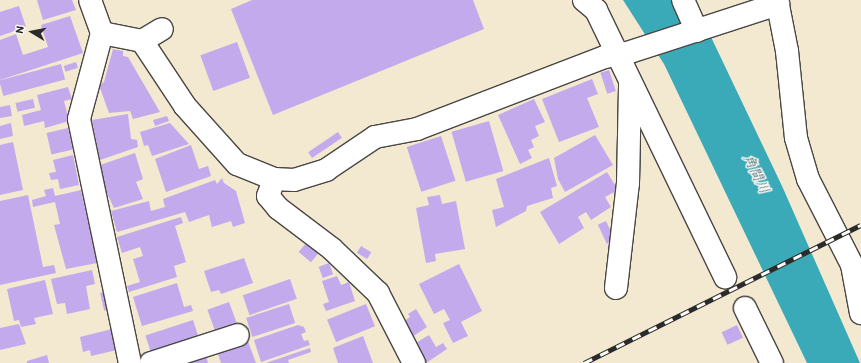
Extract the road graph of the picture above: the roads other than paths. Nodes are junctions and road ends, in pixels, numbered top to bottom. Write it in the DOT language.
graph roads {
  1 [pos="90,0"];
  2 [pos="584,0"];
  3 [pos="682,0"];
  4 [pos="778,2"];
  5 [pos="162,29"];
  6 [pos="694,32"];
  7 [pos="102,33"];
  8 [pos="142,41"];
  9 [pos="622,54"];
  10 [pos="631,80"];
  11 [pos="274,179"];
  12 [pos="725,277"];
  13 [pos="616,288"];
  14 [pos="745,308"];
  15 [pos="861,313"];
  16 [pos="238,335"];
  17 [pos="130,363"];
  18 [pos="151,363"];
  19 [pos="414,363"];
  20 [pos="772,363"];
  1 -- 7 [label="street"];
  2 -- 9 [label="street"];
  3 -- 6 [label="street"];
  4 -- 6 [label="street"];
  4 -- 15 [label="street"];
  5 -- 8 [label="street"];
  6 -- 9 [label="street"];
  7 -- 8 [label="street"];
  7 -- 17 [label="street"];
  8 -- 11 [label="street"];
  9 -- 10 [label="street"];
  9 -- 11 [label="street"];
  10 -- 12 [label="street"];
  10 -- 13 [label="street"];
  11 -- 19 [label="street"];
  14 -- 20 [label="street"];
  16 -- 18 [label="street"];
}
